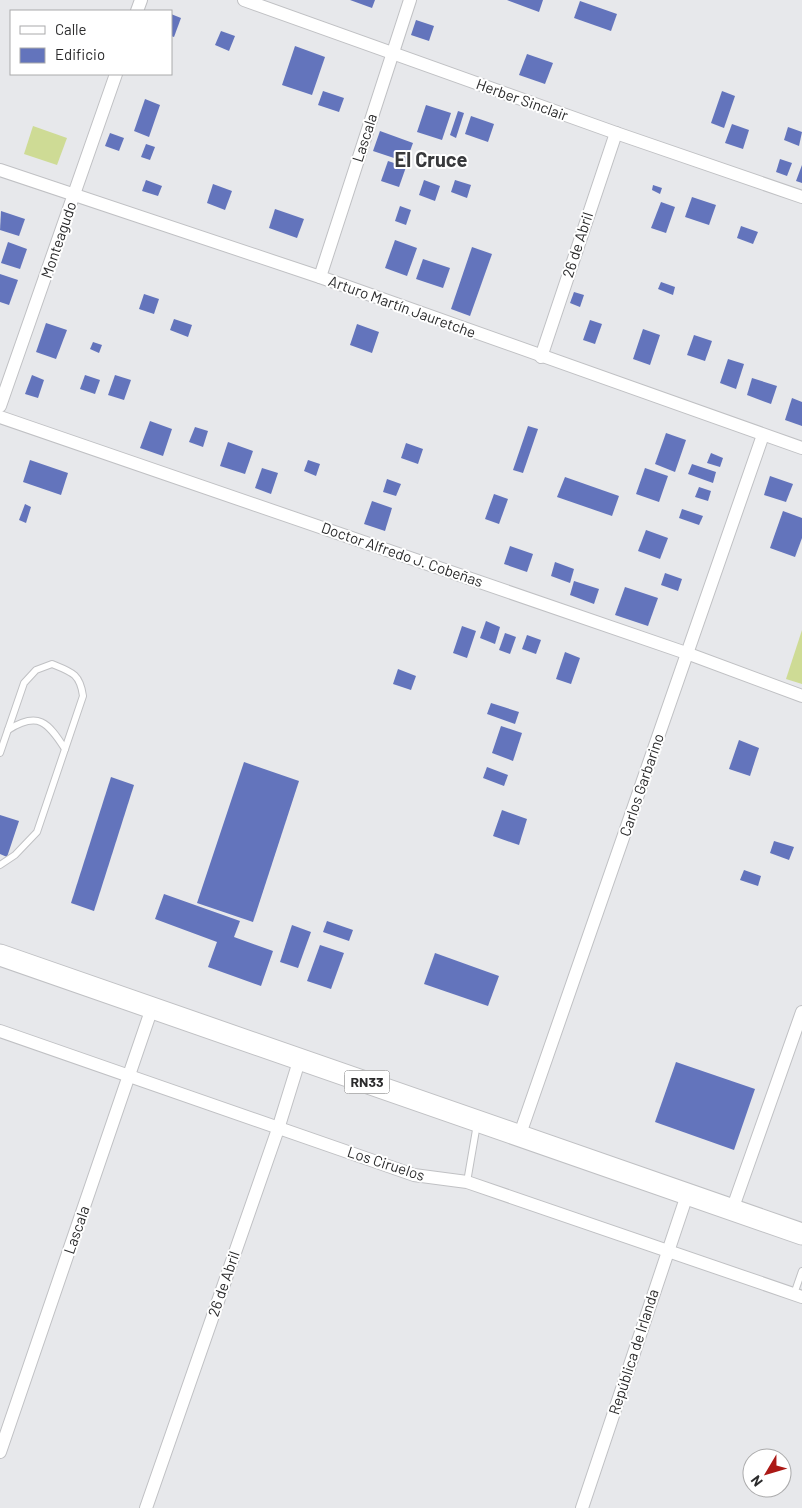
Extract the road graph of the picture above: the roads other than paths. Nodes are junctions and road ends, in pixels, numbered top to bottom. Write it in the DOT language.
graph roads {
  1 [pos="244,0"];
  2 [pos="410,0"];
  3 [pos="392,53"];
  4 [pos="116,75"];
  5 [pos="616,134"];
  6 [pos="0,170"];
  7 [pos="75,195"];
  8 [pos="802,197"];
  9 [pos="320,277"];
  10 [pos="541,357"];
  11 [pos="0,406"];
  12 [pos="0,417"];
  13 [pos="763,435"];
  14 [pos="802,448"];
  15 [pos="688,654"];
  16 [pos="802,696"];
  17 [pos="8,730"];
  18 [pos="65,749"];
  19 [pos="0,752"];
  20 [pos="0,865"];
  21 [pos="0,955"];
  22 [pos="152,1008"];
  23 [pos="802,1012"];
  24 [pos="0,1031"];
  25 [pos="300,1058"];
  26 [pos="130,1075"];
  27 [pos="477,1120"];
  28 [pos="278,1128"];
  29 [pos="520,1134"];
  30 [pos="467,1182"];
  31 [pos="687,1195"];
  32 [pos="732,1210"];
  33 [pos="802,1234"];
  34 [pos="668,1252"];
  35 [pos="802,1271"];
  36 [pos="798,1295"];
  37 [pos="0,1452"];
  38 [pos="146,1508"];
  39 [pos="582,1508"];
  1 -- 3 [label="street, Herber Sinclair"];
  2 -- 3 [label="street, Lascala"];
  3 -- 5 [label="street, Herber Sinclair"];
  3 -- 9 [label="street, Lascala"];
  4 -- 7 [label="street, Monteagudo"];
  5 -- 8 [label="street, Herber Sinclair"];
  5 -- 10 [label="street, 26 de Abril"];
  6 -- 7 [label="street, Arturo Martín Jauretche"];
  7 -- 9 [label="street, Arturo Martín Jauretche"];
  7 -- 11 [label="street, Monteagudo"];
  9 -- 10 [label="street, Arturo Martín Jauretche"];
  10 -- 13 [label="street, Arturo Martín Jauretche"];
  12 -- 15 [label="street, Doctor Alfredo J. Cobeñas"];
  13 -- 14 [label="street, Arturo Martín Jauretche"];
  13 -- 15 [label="street, Carlos Garbarino"];
  15 -- 16 [label="street, Doctor Alfredo J. Cobeñas"];
  15 -- 29 [label="street, Carlos Garbarino"];
  17 -- 18 [label="lane"];
  17 -- 18 [label="lane"];
  17 -- 19 [label="lane"];
  18 -- 20 [label="lane"];
  21 -- 22 [label="highway, RN33"];
  22 -- 25 [label="highway, RN33"];
  22 -- 26 [label="street, Lascala"];
  23 -- 32 [label="street"];
  24 -- 26 [label="street, Los Ciruelos"];
  25 -- 27 [label="highway, RN33"];
  25 -- 28 [label="street, 26 de Abril"];
  26 -- 28 [label="street, Los Ciruelos"];
  26 -- 37 [label="street, Lascala"];
  27 -- 29 [label="highway, RN33"];
  27 -- 30 [label="lane"];
  28 -- 30 [label="street, Los Ciruelos"];
  28 -- 38 [label="street, 26 de Abril"];
  29 -- 31 [label="highway, RN33"];
  30 -- 34 [label="street, Los Ciruelos"];
  31 -- 32 [label="highway, RN33"];
  31 -- 34 [label="street, República de Irlanda"];
  32 -- 33 [label="highway, RN33"];
  34 -- 36 [label="street, Los Ciruelos"];
  34 -- 39 [label="street, República de Irlanda"];
  35 -- 36 [label="lane"];
}
